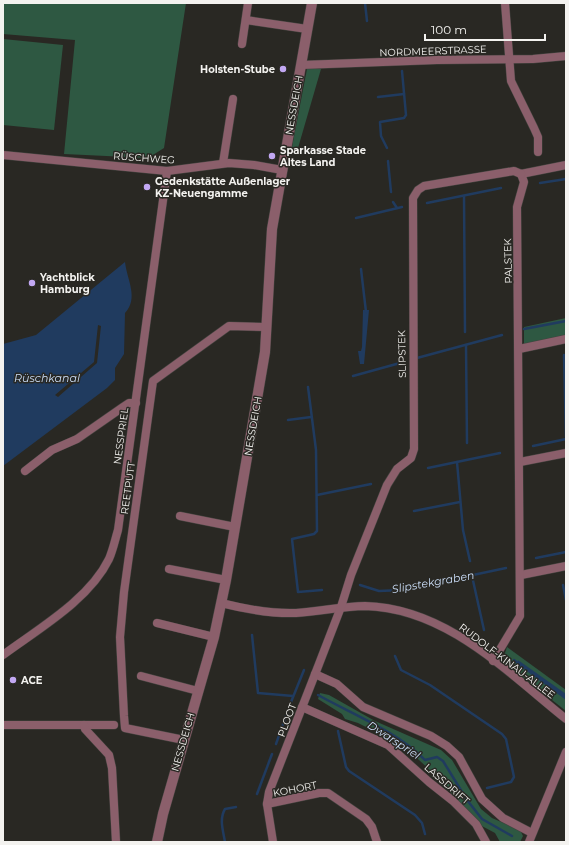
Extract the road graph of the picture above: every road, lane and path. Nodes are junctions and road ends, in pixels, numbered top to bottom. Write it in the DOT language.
graph roads {
  1 [pos="248,3"];
  2 [pos="312,3"];
  3 [pos="505,3"];
  4 [pos="246,20"];
  5 [pos="307,29"];
  6 [pos="242,44"];
  7 [pos="566,56"];
  8 [pos="509,59"];
  9 [pos="301,65"];
  10 [pos="233,99"];
  11 [pos="538,152"];
  12 [pos="3,155"];
  13 [pos="223,163"];
  14 [pos="566,165"];
  15 [pos="282,170"];
  16 [pos="167,171"];
  17 [pos="521,174"];
  18 [pos="266,327"];
  19 [pos="566,339"];
  20 [pos="519,349"];
  21 [pos="136,403"];
  22 [pos="566,453"];
  23 [pos="520,462"];
  24 [pos="25,471"];
  25 [pos="180,516"];
  26 [pos="235,527"];
  27 [pos="566,566"];
  28 [pos="169,569"];
  29 [pos="521,575"];
  30 [pos="226,580"];
  31 [pos="221,603"];
  32 [pos="341,607"];
  33 [pos="157,623"];
  34 [pos="214,637"];
  35 [pos="3,655"];
  36 [pos="493,661"];
  37 [pos="315,674"];
  38 [pos="141,676"];
  39 [pos="198,691"];
  40 [pos="302,707"];
  41 [pos="566,719"];
  42 [pos="3,725"];
  43 [pos="84,725"];
  44 [pos="114,726"];
  45 [pos="184,740"];
  46 [pos="566,752"];
  47 [pos="267,804"];
  48 [pos="532,833"];
  49 [pos="116,842"];
  50 [pos="157,842"];
  51 [pos="273,842"];
  52 [pos="377,842"];
  53 [pos="486,842"];
  54 [pos="528,842"];
  1 -- 4 [label="street"];
  2 -- 5 [label="street, NESSDEICH"];
  3 -- 8 [label="street"];
  4 -- 5 [label="street"];
  4 -- 6 [label="street"];
  5 -- 9 [label="street, NESSDEICH"];
  7 -- 8 [label="street, NORDMEERSTRASSE"];
  8 -- 9 [label="street, NORDMEERSTRASSE"];
  8 -- 11 [label="street"];
  9 -- 15 [label="street, NESSDEICH"];
  10 -- 13 [label="street"];
  12 -- 16 [label="street, RÜSCHWEG"];
  13 -- 15 [label="street, RÜSCHWEG"];
  13 -- 16 [label="street, RÜSCHWEG"];
  14 -- 17 [label="street, SLIPSTEK"];
  15 -- 18 [label="street, NESSDEICH"];
  16 -- 21 [label="street, NESSPRIEL"];
  17 -- 20 [label="street, PALSTEK"];
  17 -- 32 [label="street, SLIPSTEK"];
  18 -- 26 [label="street, NESSDEICH"];
  18 -- 45 [label="street, REETPUTT"];
  19 -- 20 [label="street"];
  20 -- 23 [label="street, PALSTEK"];
  21 -- 24 [label="street"];
  21 -- 35 [label="street, NESSPRIEL"];
  22 -- 23 [label="street"];
  23 -- 29 [label="street, PALSTEK"];
  25 -- 26 [label="street"];
  26 -- 30 [label="street, NESSDEICH"];
  27 -- 29 [label="street"];
  28 -- 30 [label="street"];
  29 -- 36 [label="street, PALSTEK"];
  30 -- 31 [label="street, NESSDEICH"];
  31 -- 32 [label="street, RUDOLF-KINAU-ALLEE"];
  31 -- 34 [label="street, NESSDEICH"];
  32 -- 36 [label="street, RUDOLF-KINAU-ALLEE"];
  32 -- 37 [label="street, PLOOT"];
  33 -- 34 [label="street"];
  34 -- 39 [label="street, NESSDEICH"];
  36 -- 41 [label="street, RUDOLF-KINAU-ALLEE"];
  37 -- 40 [label="street, PLOOT"];
  37 -- 48 [label="street"];
  38 -- 39 [label="street"];
  39 -- 45 [label="street, NESSDEICH"];
  40 -- 47 [label="street, PLOOT"];
  40 -- 53 [label="street, LASSDRIFT"];
  42 -- 43 [label="street"];
  43 -- 44 [label="street"];
  43 -- 49 [label="street"];
  45 -- 50 [label="street, NESSDEICH"];
  46 -- 48 [label="street"];
  47 -- 51 [label="street, PLOOT"];
  47 -- 52 [label="street, KOHORT"];
  48 -- 54 [label="street"];
}
